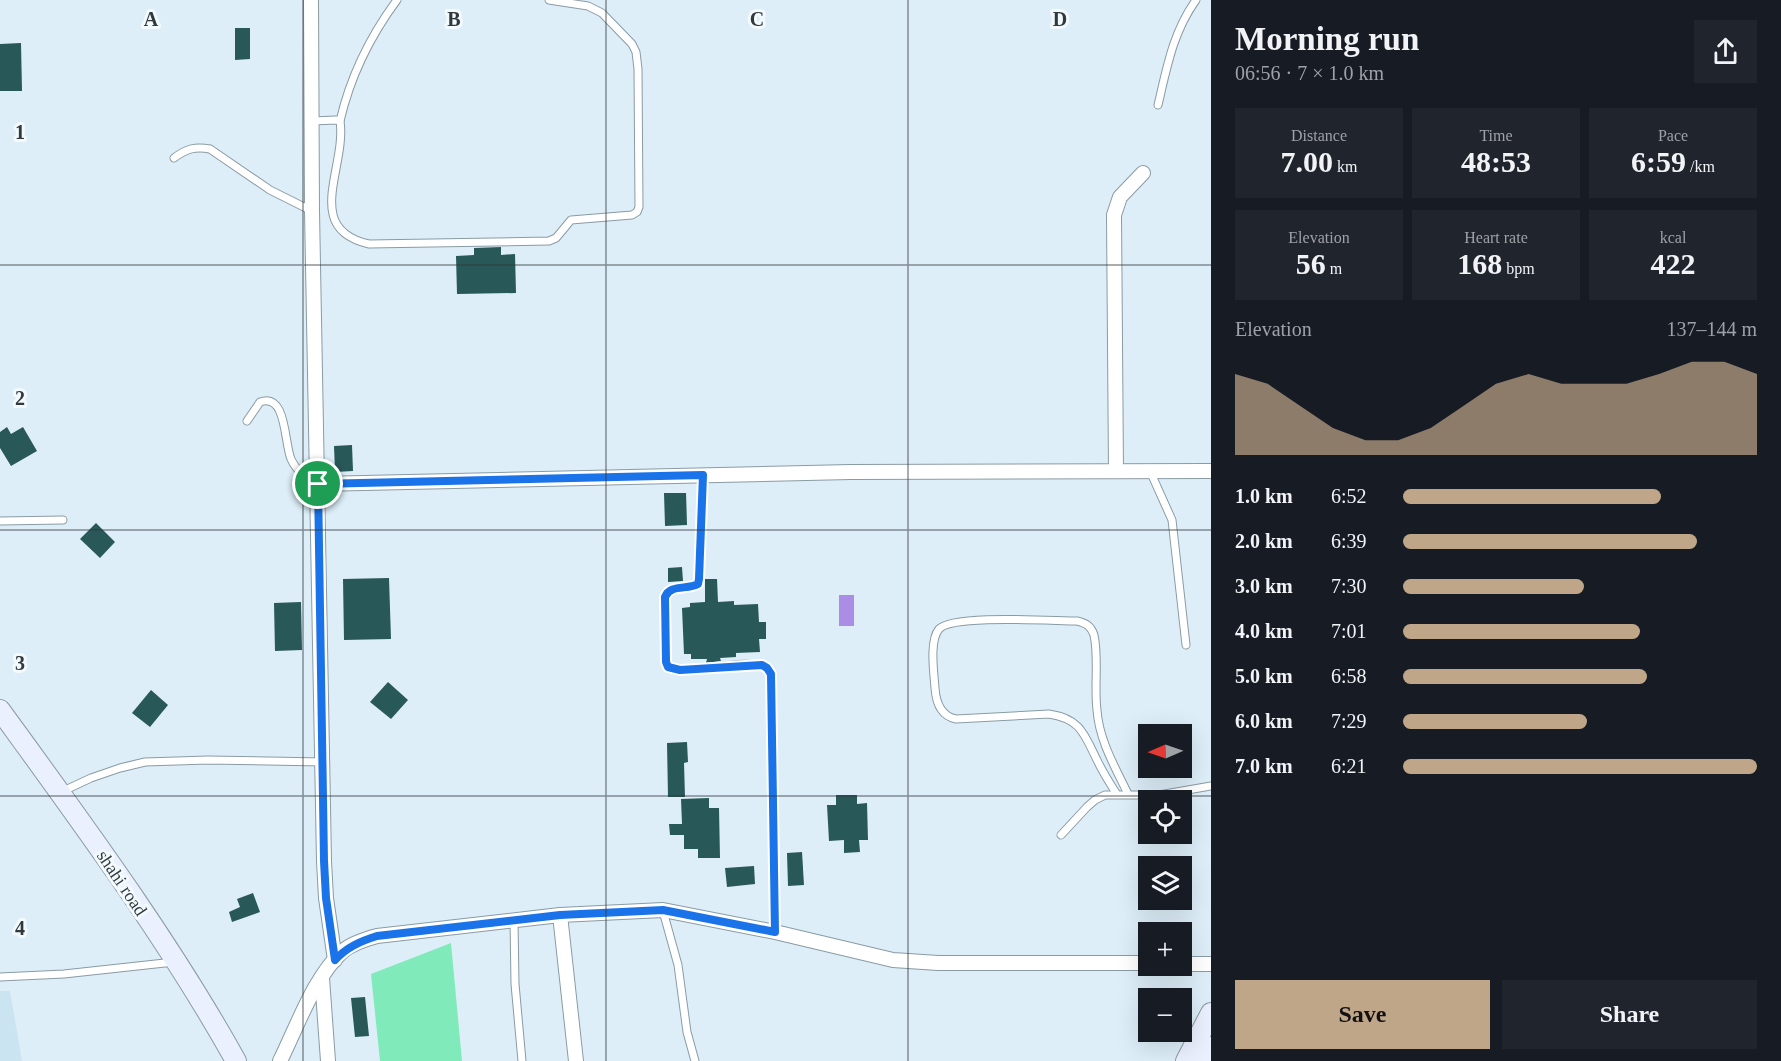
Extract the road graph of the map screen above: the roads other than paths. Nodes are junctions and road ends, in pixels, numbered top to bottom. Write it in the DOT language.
graph roads {
  1 [pos="311,0"];
  2 [pos="397,0"];
  3 [pos="549,0"];
  4 [pos="1196,0"];
  5 [pos="1158,105"];
  6 [pos="312,121"];
  7 [pos="340,121"];
  8 [pos="174,158"];
  9 [pos="1143,173"];
  10 [pos="312,211"];
  11 [pos="247,421"];
  12 [pos="1116,471"];
  13 [pos="1150,471"];
  14 [pos="1211,471"];
  15 [pos="703,475"];
  16 [pos="318,484"];
  17 [pos="63,520"];
  18 [pos="0,521"];
  19 [pos="1186,645"];
  20 [pos="0,710"];
  21 [pos="323,762"];
  22 [pos="1211,786"];
  23 [pos="60,792"];
  24 [pos="1116,793"];
  25 [pos="1128,794"];
  26 [pos="1061,835"];
  27 [pos="663,910"];
  28 [pos="560,915"];
  29 [pos="514,921"];
  30 [pos="775,932"];
  31 [pos="335,960"];
  32 [pos="176,962"];
  33 [pos="1138,963"];
  34 [pos="1192,964"];
  35 [pos="1211,964"];
  36 [pos="322,976"];
  37 [pos="0,977"];
  38 [pos="1211,1013"];
  39 [pos="1211,1047"];
  40 [pos="236,1061"];
  41 [pos="280,1061"];
  42 [pos="328,1061"];
  43 [pos="522,1061"];
  44 [pos="576,1061"];
  45 [pos="695,1061"];
  46 [pos="1186,1061"];
  47 [pos="1203,1061"];
  1 -- 6 [label="street"];
  2 -- 7 [label="lane"];
  3 -- 7 [label="lane"];
  4 -- 5 [label="lane"];
  6 -- 7 [label="lane"];
  6 -- 10 [label="street"];
  8 -- 10 [label="lane"];
  9 -- 12 [label="street"];
  10 -- 16 [label="street"];
  11 -- 16 [label="lane"];
  12 -- 13 [label="street"];
  12 -- 15 [label="street"];
  13 -- 14 [label="street"];
  13 -- 19 [label="lane"];
  15 -- 16 [label="street"];
  15 -- 30 [label="lane"];
  16 -- 21 [label="street"];
  17 -- 18 [label="lane"];
  20 -- 23 [label="street, shahi road"];
  21 -- 23 [label="lane"];
  21 -- 31 [label="street"];
  22 -- 25 [label="lane"];
  23 -- 32 [label="street, shahi road"];
  24 -- 25 [label="lane"];
  24 -- 25 [label="lane"];
  24 -- 26 [label="lane"];
  27 -- 28 [label="street"];
  27 -- 30 [label="street"];
  27 -- 45 [label="lane"];
  28 -- 29 [label="street"];
  28 -- 44 [label="street"];
  29 -- 31 [label="street"];
  29 -- 43 [label="lane"];
  30 -- 33 [label="street"];
  31 -- 36 [label="street"];
  32 -- 37 [label="lane"];
  32 -- 40 [label="street, shahi road"];
  34 -- 35 [label="street"];
  36 -- 41 [label="street"];
  36 -- 42 [label="street"];
  38 -- 46 [label="street"];
  39 -- 47 [label="street"];
}
